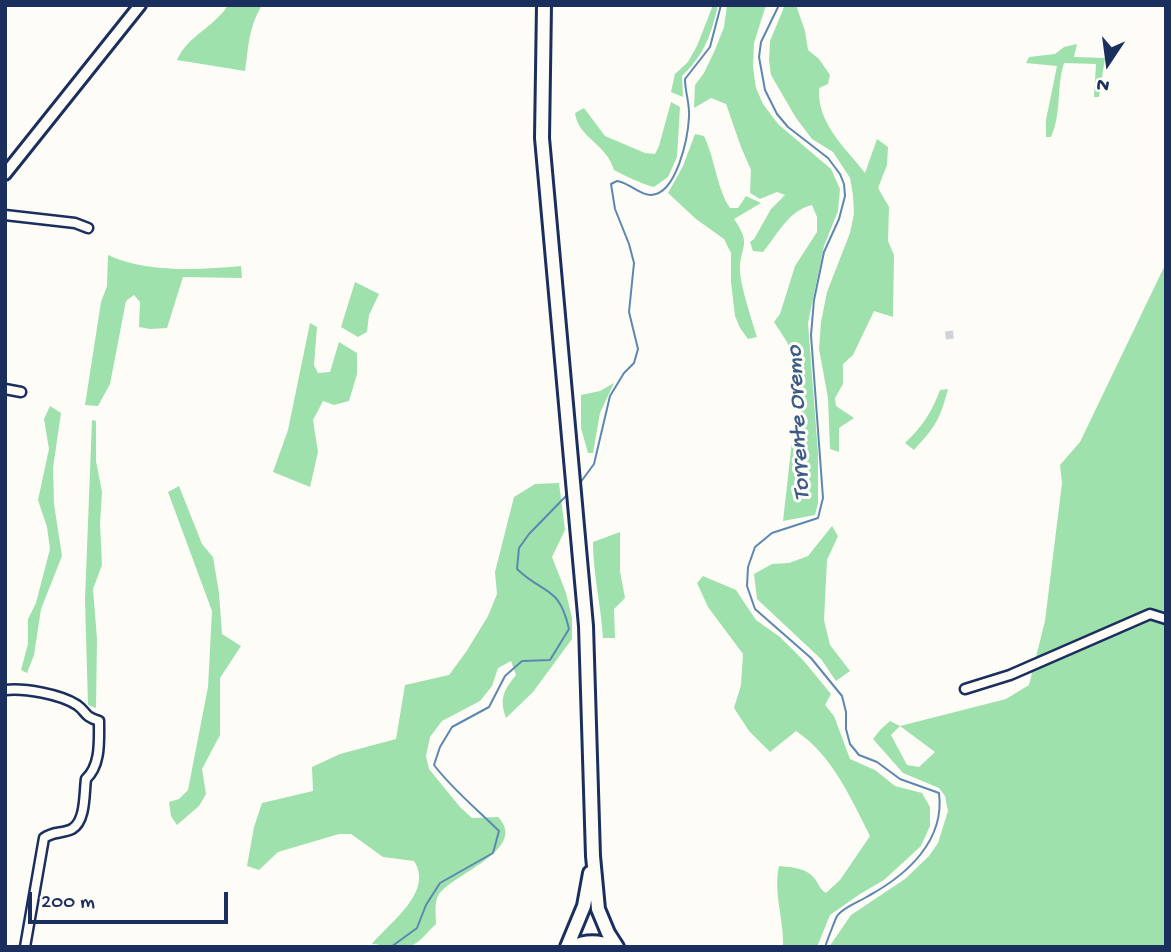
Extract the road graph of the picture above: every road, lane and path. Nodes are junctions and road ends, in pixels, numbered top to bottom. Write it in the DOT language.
graph roads {
  1 [pos="140,5"];
  2 [pos="544,5"];
  3 [pos="5,174"];
  4 [pos="5,215"];
  5 [pos="88,229"];
  6 [pos="5,389"];
  7 [pos="21,392"];
  8 [pos="1166,619"];
  9 [pos="965,689"];
  10 [pos="5,690"];
  11 [pos="593,856"];
  12 [pos="25,947"];
  13 [pos="569,947"];
  14 [pos="611,947"];
  15 [pos="617,947"];
  1 -- 3 [label="street"];
  2 -- 11 [label="main road"];
  4 -- 5 [label="street"];
  6 -- 7 [label="street"];
  8 -- 9 [label="street"];
  10 -- 12 [label="street"];
  11 -- 13 [label="main road"];
  11 -- 15 [label="main road"];
  13 -- 14 [label="main road"];
}
